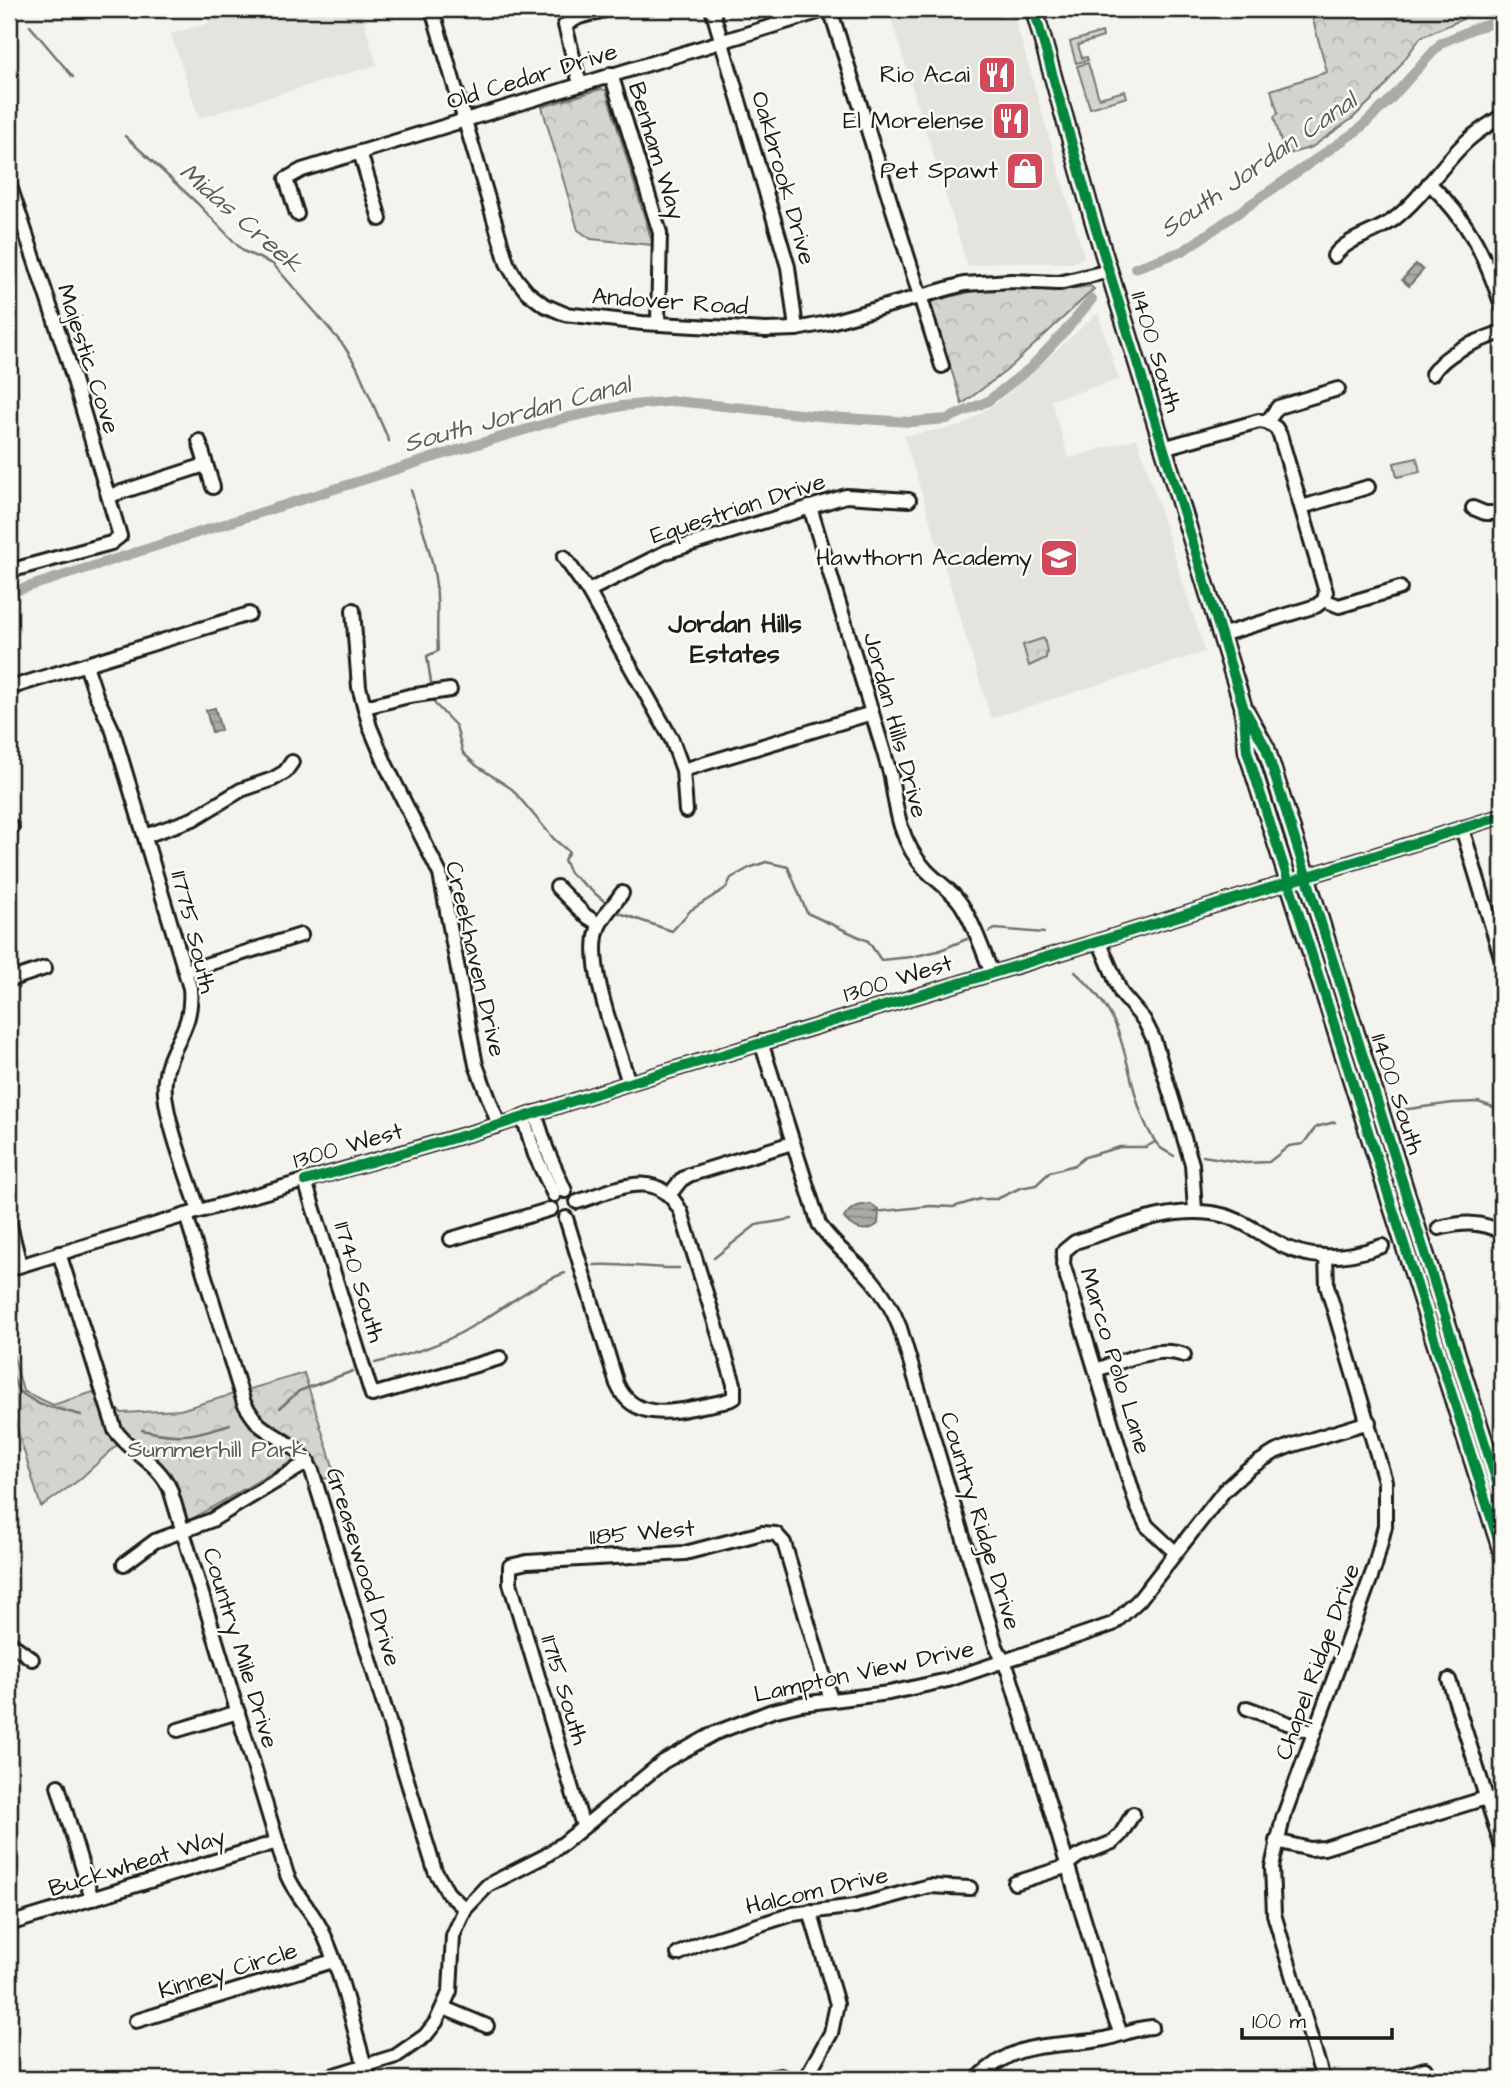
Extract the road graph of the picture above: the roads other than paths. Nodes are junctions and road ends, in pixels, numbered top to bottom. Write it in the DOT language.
graph roads {
  1 [pos="432,9"];
  2 [pos="608,9"];
  3 [pos="712,9"];
  4 [pos="829,9"];
  5 [pos="1034,9"];
  6 [pos="721,40"];
  7 [pos="611,74"];
  8 [pos="580,84"];
  9 [pos="1502,116"];
  10 [pos="465,119"];
  11 [pos="360,152"];
  12 [pos="9,183"];
  13 [pos="1429,183"];
  14 [pos="11,197"];
  15 [pos="297,214"];
  16 [pos="380,219"];
  17 [pos="1335,256"];
  18 [pos="1109,271"];
  19 [pos="921,298"];
  20 [pos="1502,306"];
  21 [pos="657,323"];
  22 [pos="796,329"];
  23 [pos="1502,332"];
  24 [pos="942,366"];
  25 [pos="1432,374"];
  26 [pos="1338,389"];
  27 [pos="1267,422"];
  28 [pos="199,442"];
  29 [pos="1163,448"];
  30 [pos="205,464"];
  31 [pos="213,487"];
  32 [pos="1368,487"];
  33 [pos="109,496"];
  34 [pos="909,500"];
  35 [pos="810,507"];
  36 [pos="1302,507"];
  37 [pos="1473,508"];
  38 [pos="1502,513"];
  39 [pos="564,557"];
  40 [pos="9,571"];
  41 [pos="1401,589"];
  42 [pos="587,591"];
  43 [pos="1324,600"];
  44 [pos="354,610"];
  45 [pos="249,614"];
  46 [pos="1221,635"];
  47 [pos="86,665"];
  48 [pos="9,688"];
  49 [pos="450,690"];
  50 [pos="1243,706"];
  51 [pos="365,707"];
  52 [pos="872,713"];
  53 [pos="292,762"];
  54 [pos="683,770"];
  55 [pos="686,811"];
  56 [pos="1502,816"];
  57 [pos="1462,828"];
  58 [pos="145,836"];
  59 [pos="1306,877"];
  60 [pos="1288,882"];
  61 [pos="557,887"];
  62 [pos="622,893"];
  63 [pos="604,919"];
  64 [pos="300,935"];
  65 [pos="1099,941"];
  66 [pos="1502,960"];
  67 [pos="46,968"];
  68 [pos="186,971"];
  69 [pos="992,973"];
  70 [pos="9,980"];
  71 [pos="761,1042"];
  72 [pos="629,1083"];
  73 [pos="529,1115"];
  74 [pos="499,1125"];
  75 [pos="792,1143"];
  76 [pos="305,1181"];
  77 [pos="560,1193"];
  78 [pos="670,1194"];
  79 [pos="577,1202"];
  80 [pos="551,1209"];
  81 [pos="199,1211"];
  82 [pos="1195,1212"];
  83 [pos="186,1215"];
  84 [pos="566,1218"];
  85 [pos="9,1221"];
  86 [pos="1439,1228"];
  87 [pos="1502,1232"];
  88 [pos="451,1239"];
  89 [pos="1382,1246"];
  90 [pos="59,1253"];
  91 [pos="1326,1257"];
  92 [pos="14,1267"];
  93 [pos="1184,1355"];
  94 [pos="499,1358"];
  95 [pos="1096,1370"];
  96 [pos="1369,1422"];
  97 [pos="308,1462"];
  98 [pos="1502,1498"];
  99 [pos="182,1531"];
  100 [pos="1175,1552"];
  101 [pos="1502,1552"];
  102 [pos="124,1564"];
  103 [pos="510,1566"];
  104 [pos="9,1642"];
  105 [pos="32,1659"];
  106 [pos="1003,1661"];
  107 [pos="1449,1680"];
  108 [pos="831,1700"];
  109 [pos="1247,1708"];
  110 [pos="238,1712"];
  111 [pos="178,1730"];
  112 [pos="1314,1733"];
  113 [pos="58,1786"];
  114 [pos="1486,1798"];
  115 [pos="1133,1814"];
  116 [pos="583,1826"];
  117 [pos="1276,1841"];
  118 [pos="277,1842"];
  119 [pos="1502,1847"];
  120 [pos="1067,1864"];
  121 [pos="1015,1883"];
  122 [pos="970,1888"];
  123 [pos="92,1899"];
  124 [pos="465,1909"];
  125 [pos="810,1911"];
  126 [pos="9,1924"];
  127 [pos="678,1954"];
  128 [pos="333,1961"];
  129 [pos="444,2008"];
  130 [pos="135,2021"];
  131 [pos="487,2026"];
  132 [pos="1152,2027"];
  133 [pos="1121,2034"];
  134 [pos="365,2066"];
  135 [pos="1425,2069"];
  136 [pos="321,2079"];
  137 [pos="763,2079"];
  138 [pos="791,2079"];
  139 [pos="805,2079"];
  140 [pos="976,2079"];
  141 [pos="1323,2079"];
  142 [pos="1393,2079"];
  1 -- 10 [label="street, Andover Road"];
  2 -- 8 [label="street"];
  3 -- 6 [label="street, Oakbrook Drive"];
  4 -- 6 [label="street, Old Cedar Drive"];
  4 -- 19 [label="street"];
  5 -- 18 [label="main road, 11400 South"];
  6 -- 7 [label="street, Old Cedar Drive"];
  6 -- 22 [label="street, Oakbrook Drive"];
  7 -- 8 [label="street, Old Cedar Drive"];
  7 -- 21 [label="street, Benham Way"];
  8 -- 10 [label="street, Old Cedar Drive"];
  9 -- 13 [label="street"];
  10 -- 11 [label="street, Old Cedar Drive"];
  10 -- 21 [label="street, Andover Road"];
  11 -- 15 [label="street, Old Cedar Drive"];
  11 -- 16 [label="street"];
  12 -- 14 [label="street, Majestic Cove"];
  13 -- 17 [label="street"];
  13 -- 20 [label="street"];
  14 -- 33 [label="street, Majestic Cove"];
  18 -- 19 [label="street, Andover Road"];
  18 -- 29 [label="main road, 11400 South"];
  19 -- 22 [label="street, Andover Road"];
  19 -- 24 [label="street"];
  21 -- 22 [label="street, Andover Road"];
  23 -- 25 [label="street"];
  26 -- 27 [label="street"];
  27 -- 29 [label="street"];
  27 -- 36 [label="street"];
  28 -- 30 [label="street"];
  29 -- 46 [label="main road, 11400 South"];
  30 -- 31 [label="street"];
  30 -- 33 [label="street"];
  32 -- 36 [label="street"];
  33 -- 40 [label="street, Majestic Cove"];
  34 -- 35 [label="street, Equestrian Drive"];
  35 -- 42 [label="street, Equestrian Drive"];
  35 -- 52 [label="street, Jordan Hills Drive"];
  36 -- 43 [label="street"];
  37 -- 38 [label="street"];
  39 -- 42 [label="street"];
  41 -- 43 [label="street"];
  42 -- 54 [label="street"];
  43 -- 46 [label="street"];
  44 -- 51 [label="street, Creekhaven Drive"];
  45 -- 47 [label="street"];
  46 -- 50 [label="main road, 11400 South"];
  47 -- 48 [label="street"];
  47 -- 58 [label="street, 11775 South"];
  49 -- 51 [label="street"];
  50 -- 59 [label="main road, 11400 South"];
  50 -- 60 [label="main road, 11400 South"];
  51 -- 74 [label="street, Creekhaven Drive"];
  52 -- 54 [label="street"];
  52 -- 69 [label="street, Jordan Hills Drive"];
  53 -- 58 [label="street"];
  54 -- 55 [label="street"];
  56 -- 57 [label="street, 1300 West"];
  57 -- 59 [label="street, 1300 West"];
  57 -- 66 [label="street"];
  58 -- 68 [label="street, 11775 South"];
  59 -- 60 [label="street, 1300 West"];
  59 -- 98 [label="main road, 11400 South"];
  60 -- 65 [label="street, 1300 West"];
  60 -- 101 [label="main road, 11400 South"];
  61 -- 63 [label="street"];
  62 -- 63 [label="street"];
  63 -- 72 [label="street"];
  64 -- 68 [label="street"];
  65 -- 69 [label="street, 1300 West"];
  65 -- 82 [label="street"];
  67 -- 70 [label="street"];
  68 -- 81 [label="street, 11775 South"];
  69 -- 71 [label="street, 1300 West"];
  71 -- 72 [label="street, 1300 West"];
  71 -- 75 [label="street, Country Ridge Drive"];
  72 -- 73 [label="street, 1300 West"];
  73 -- 74 [label="street, 1300 West"];
  73 -- 77 [label="street"];
  74 -- 76 [label="street, 1300 West"];
  75 -- 78 [label="street"];
  75 -- 106 [label="street, Country Ridge Drive"];
  76 -- 81 [label="street, 1300 West"];
  76 -- 94 [label="street, 11740 South"];
  77 -- 79 [label="street"];
  77 -- 80 [label="street"];
  78 -- 79 [label="street"];
  78 -- 84 [label="street"];
  79 -- 84 [label="street"];
  80 -- 84 [label="street"];
  80 -- 88 [label="street"];
  81 -- 83 [label="street, 1300 West"];
  82 -- 91 [label="street, Marco Polo Lane"];
  82 -- 95 [label="street, Marco Polo Lane"];
  83 -- 90 [label="street, 1300 West"];
  83 -- 97 [label="street, Greasewood Drive"];
  85 -- 92 [label="street"];
  86 -- 87 [label="street"];
  89 -- 91 [label="street, Marco Polo Lane"];
  90 -- 92 [label="street, 1300 West"];
  90 -- 99 [label="street, Country Mile Drive"];
  91 -- 96 [label="street, Chapel Ridge Drive"];
  93 -- 95 [label="street"];
  95 -- 100 [label="street, Marco Polo Lane"];
  96 -- 100 [label="street, Lampton View Drive"];
  96 -- 112 [label="street, Chapel Ridge Drive"];
  97 -- 99 [label="street"];
  97 -- 124 [label="street, Greasewood Drive"];
  99 -- 102 [label="street"];
  99 -- 110 [label="street, Country Mile Drive"];
  100 -- 106 [label="street, Lampton View Drive"];
  103 -- 108 [label="street, 1185 West"];
  103 -- 116 [label="street, 11715 South"];
  104 -- 105 [label="street"];
  106 -- 108 [label="street, Lampton View Drive"];
  106 -- 120 [label="street, Country Ridge Drive"];
  107 -- 114 [label="street"];
  108 -- 116 [label="street, Lampton View Drive"];
  109 -- 112 [label="street"];
  110 -- 111 [label="street"];
  110 -- 118 [label="street, Country Mile Drive"];
  112 -- 117 [label="street, Chapel Ridge Drive"];
  113 -- 123 [label="street"];
  114 -- 117 [label="street"];
  114 -- 119 [label="street"];
  115 -- 120 [label="street"];
  116 -- 124 [label="street, Lampton View Drive"];
  117 -- 141 [label="street, Chapel Ridge Drive"];
  118 -- 123 [label="street, Buckwheat Way"];
  118 -- 128 [label="street, Country Mile Drive"];
  120 -- 121 [label="street"];
  120 -- 133 [label="street, Country Ridge Drive"];
  122 -- 125 [label="street, Halcom Drive"];
  123 -- 126 [label="street, Buckwheat Way"];
  124 -- 129 [label="street, Lampton View Drive"];
  125 -- 127 [label="street, Halcom Drive"];
  125 -- 139 [label="street"];
  128 -- 130 [label="street, Kinney Circle"];
  128 -- 134 [label="street, Country Mile Drive"];
  129 -- 131 [label="street"];
  129 -- 134 [label="street, Lampton View Drive"];
  132 -- 133 [label="street"];
  133 -- 140 [label="street"];
  134 -- 136 [label="street, Lampton View Drive"];
  135 -- 142 [label="street"];
  137 -- 138 [label="street"];
}
